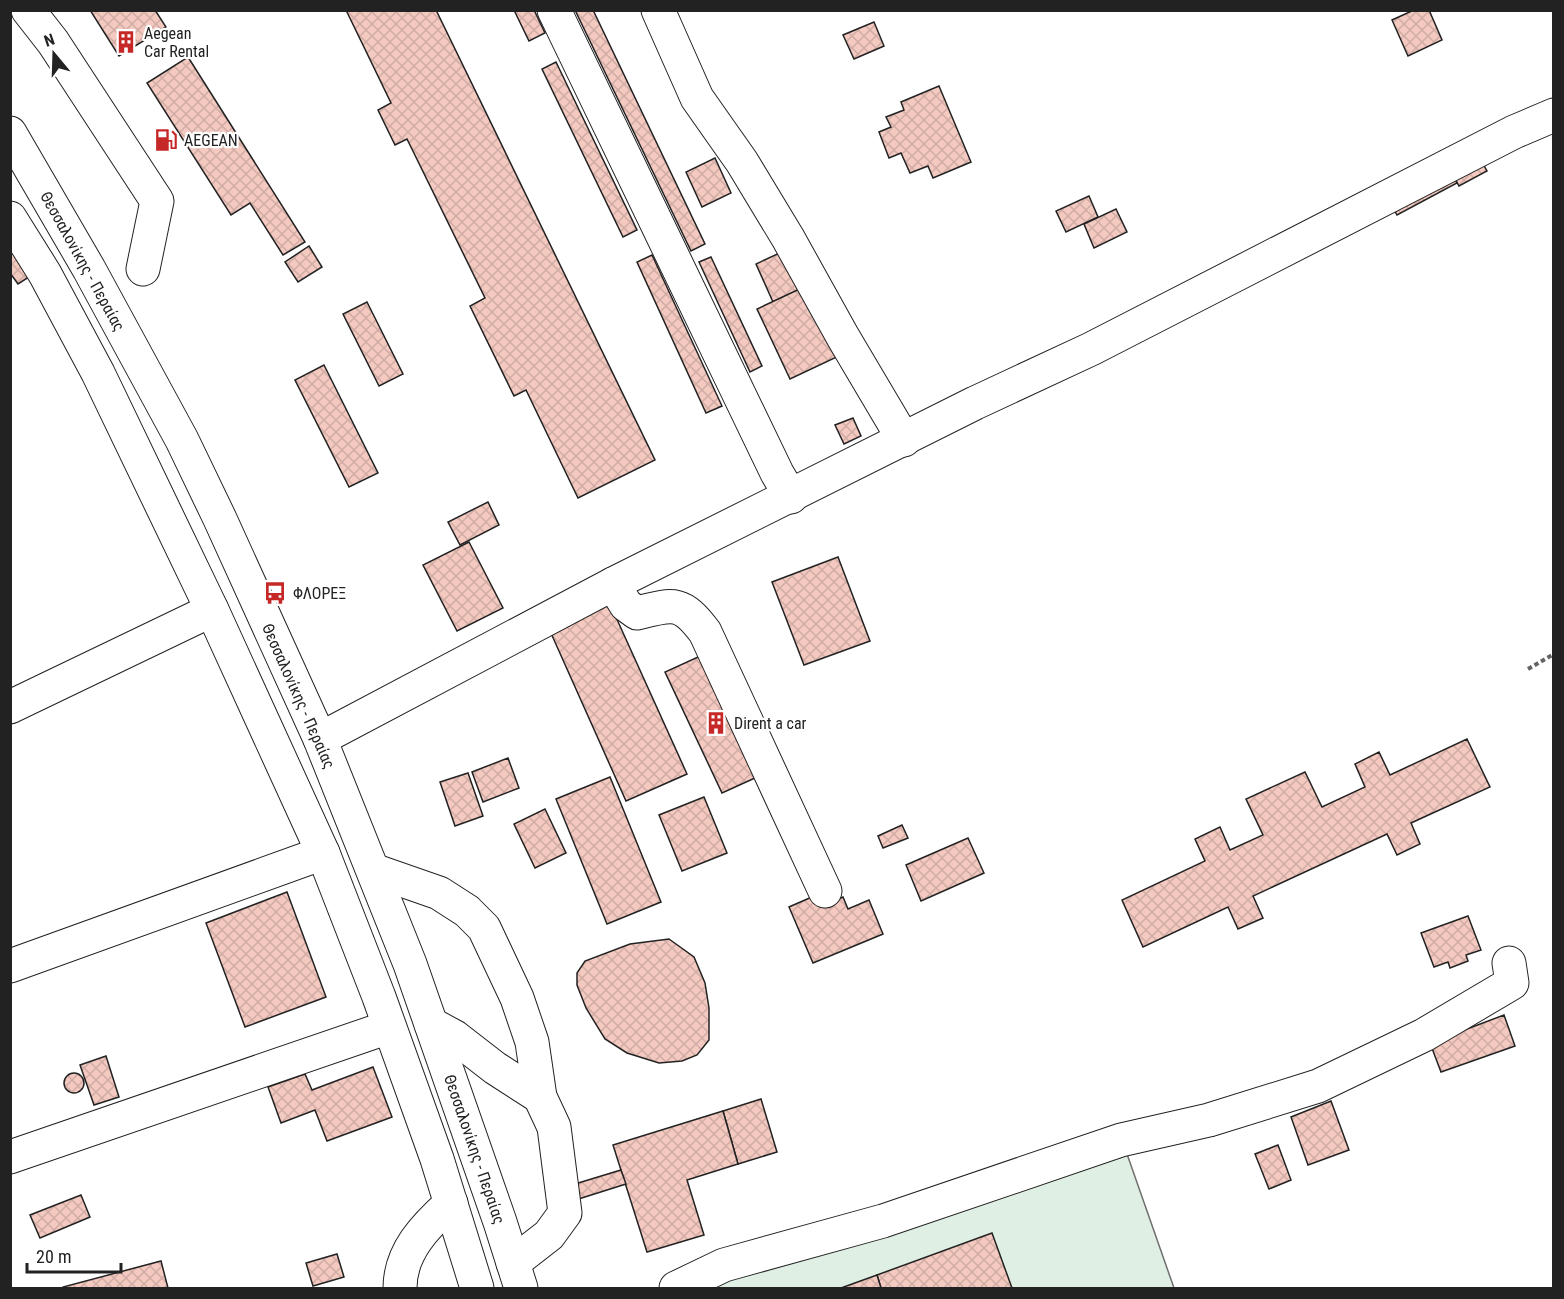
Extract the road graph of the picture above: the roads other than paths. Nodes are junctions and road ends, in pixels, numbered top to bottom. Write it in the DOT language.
graph roads {
  1 [pos="28,10"];
  2 [pos="554,10"];
  3 [pos="658,10"];
  4 [pos="1554,115"];
  5 [pos="10,133"];
  6 [pos="10,218"];
  7 [pos="143,269"];
  8 [pos="904,440"];
  9 [pos="791,497"];
  10 [pos="613,584"];
  11 [pos="212,610"];
  12 [pos="10,707"];
  13 [pos="320,739"];
  14 [pos="323,853"];
  15 [pos="373,870"];
  16 [pos="825,891"];
  17 [pos="1509,963"];
  18 [pos="10,966"];
  19 [pos="431,1024"];
  20 [pos="389,1028"];
  21 [pos="540,1097"];
  22 [pos="10,1157"];
  23 [pos="451,1203"];
  24 [pos="517,1276"];
  25 [pos="399,1288"];
  26 [pos="477,1288"];
  27 [pos="676,1288"];
  1 -- 7 [label="street"];
  2 -- 9 [label="street"];
  3 -- 8 [label="street"];
  4 -- 8 [label="street"];
  5 -- 13 [label="street, Θεσσαλονίκης - Περαίας"];
  6 -- 11 [label="street"];
  8 -- 9 [label="street"];
  9 -- 10 [label="street"];
  10 -- 13 [label="street"];
  10 -- 16 [label="street"];
  11 -- 12 [label="street"];
  11 -- 14 [label="street"];
  13 -- 15 [label="street, Θεσσαλονίκης - Περαίας"];
  14 -- 18 [label="street"];
  14 -- 20 [label="street"];
  15 -- 19 [label="street, Θεσσαλονίκης - Περαίας"];
  15 -- 21 [label="street"];
  17 -- 27 [label="street"];
  19 -- 21 [label="street"];
  19 -- 24 [label="street, Θεσσαλονίκης - Περαίας"];
  20 -- 22 [label="street"];
  20 -- 23 [label="street"];
  21 -- 24 [label="street"];
  23 -- 25 [label="street"];
  23 -- 26 [label="street"];
}
